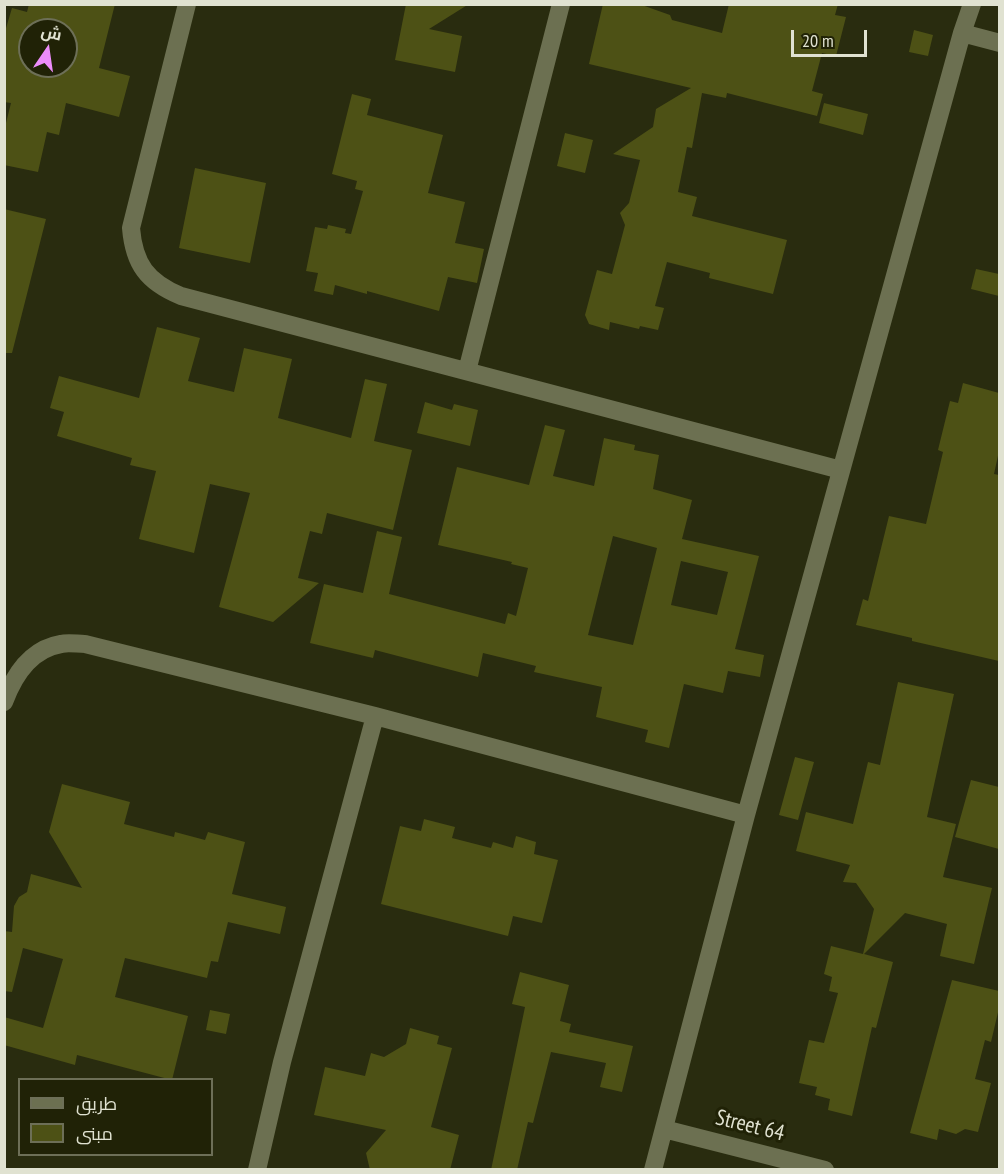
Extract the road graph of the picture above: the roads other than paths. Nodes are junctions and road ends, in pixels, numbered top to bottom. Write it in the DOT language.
graph roads {
  1 [pos="187,4"];
  2 [pos="561,4"];
  3 [pos="972,4"];
  4 [pos="962,33"];
  5 [pos="999,43"];
  6 [pos="467,371"];
  7 [pos="841,470"];
  8 [pos="4,702"];
  9 [pos="375,716"];
  10 [pos="746,815"];
  11 [pos="664,1129"];
  12 [pos="257,1170"];
  13 [pos="653,1170"];
  14 [pos="825,1170"];
  1 -- 6 [label="street"];
  2 -- 6 [label="street"];
  3 -- 4 [label="street"];
  4 -- 5 [label="street"];
  4 -- 7 [label="street"];
  6 -- 7 [label="street"];
  7 -- 10 [label="street"];
  8 -- 9 [label="street"];
  9 -- 10 [label="street"];
  9 -- 12 [label="street"];
  10 -- 11 [label="street"];
  11 -- 13 [label="street"];
  11 -- 14 [label="street, Street 64"];
}
